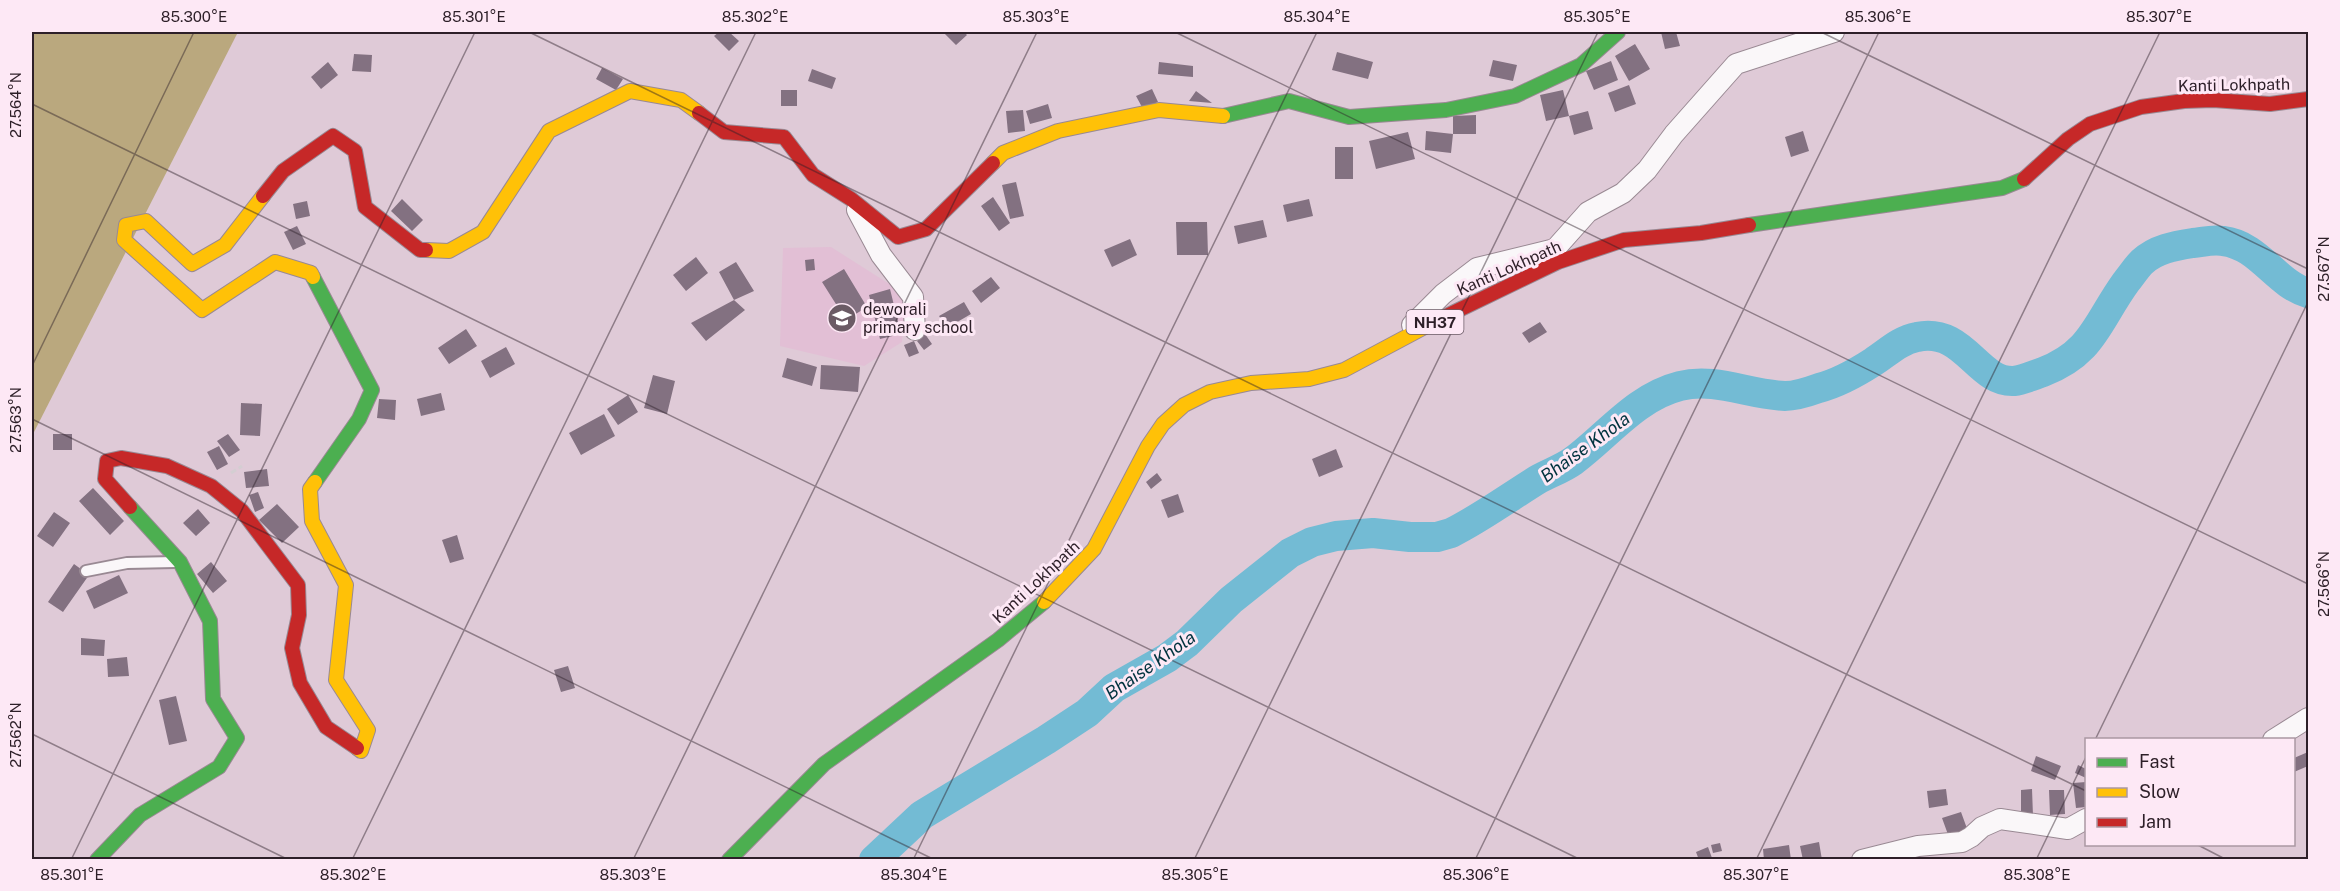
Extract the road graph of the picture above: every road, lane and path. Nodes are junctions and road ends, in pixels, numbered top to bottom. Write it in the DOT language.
graph roads {
  1 [pos="1618,32"];
  2 [pos="1834,32"];
  3 [pos="2308,99"];
  4 [pos="852,199"];
  5 [pos="915,330"];
  6 [pos="1392,345"];
  7 [pos="180,562"];
  8 [pos="86,571"];
  9 [pos="2308,718"];
  10 [pos="2276,738"];
  11 [pos="2085,820"];
  12 [pos="97,860"];
  13 [pos="729,860"];
  14 [pos="1862,860"];
  1 -- 4 [label="street"];
  2 -- 6 [label="street"];
  3 -- 6 [label="street, Kanti Lokhpath / NH37"];
  4 -- 5 [label="street"];
  4 -- 7 [label="street"];
  6 -- 13 [label="street, Kanti Lokhpath / NH37"];
  7 -- 8 [label="lane"];
  7 -- 12 [label="street"];
  9 -- 10 [label="street"];
  11 -- 14 [label="street"];
}
